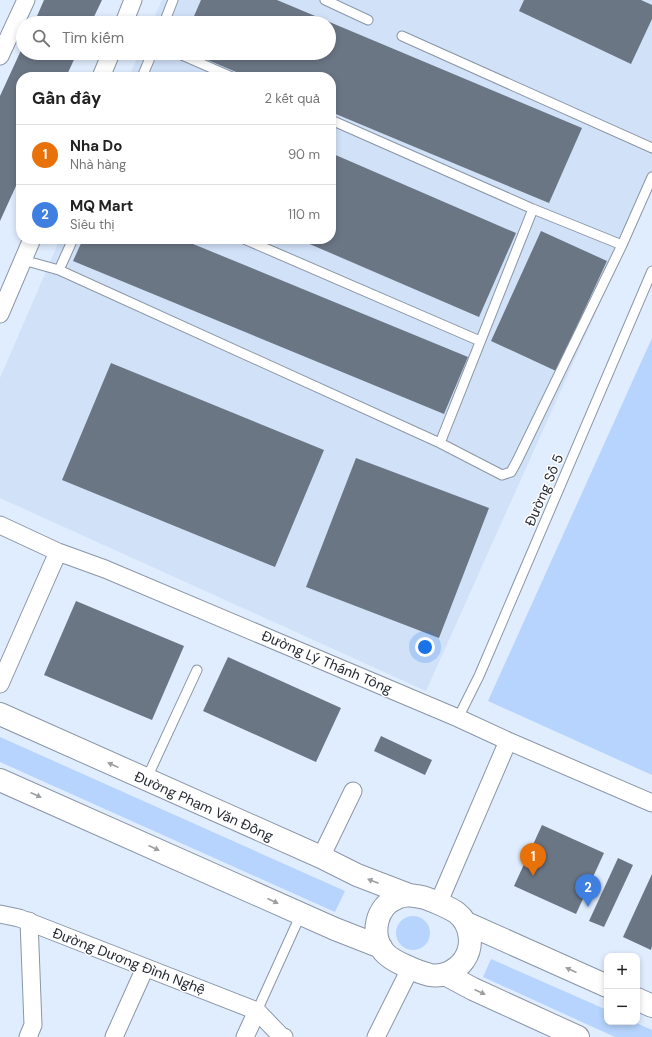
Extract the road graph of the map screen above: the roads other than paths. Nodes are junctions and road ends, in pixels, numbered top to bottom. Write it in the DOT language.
graph roads {
  1 [pos="26,0"];
  2 [pos="133,0"];
  3 [pos="173,0"];
  4 [pos="325,0"];
  5 [pos="19,16"];
  6 [pos="127,16"];
  7 [pos="167,16"];
  8 [pos="368,20"];
  9 [pos="16,22"];
  10 [pos="402,36"];
  11 [pos="0,56"];
  12 [pos="108,60"];
  13 [pos="149,60"];
  14 [pos="193,60"];
  15 [pos="103,72"];
  16 [pos="144,72"];
  17 [pos="221,72"];
  18 [pos="336,122"];
  19 [pos="652,148"];
  20 [pos="652,177"];
  21 [pos="533,208"];
  22 [pos="30,244"];
  23 [pos="71,244"];
  24 [pos="256,244"];
  25 [pos="622,245"];
  26 [pos="23,260"];
  27 [pos="59,270"];
  28 [pos="652,271"];
  29 [pos="0,314"];
  30 [pos="480,341"];
  31 [pos="440,443"];
  32 [pos="0,525"];
  33 [pos="58,552"];
  34 [pos="197,670"];
  35 [pos="0,684"];
  36 [pos="0,714"];
  37 [pos="458,718"];
  38 [pos="508,741"];
  39 [pos="0,780"];
  40 [pos="146,780"];
  41 [pos="353,791"];
  42 [pos="652,803"];
  43 [pos="321,857"];
  44 [pos="409,895"];
  45 [pos="438,904"];
  46 [pos="301,913"];
  47 [pos="0,914"];
  48 [pos="28,921"];
  49 [pos="466,923"];
  50 [pos="381,947"];
  51 [pos="411,967"];
  52 [pos="145,968"];
  53 [pos="445,974"];
  54 [pos="604,985"];
  55 [pos="640,1000"];
  56 [pos="652,1006"];
  57 [pos="257,1011"];
  58 [pos="28,1037"];
  59 [pos="114,1037"];
  60 [pos="245,1037"];
  61 [pos="284,1037"];
  62 [pos="376,1037"];
  63 [pos="578,1037"];
  1 -- 5 [label="street"];
  2 -- 6 [label="street"];
  3 -- 7 [label="lane"];
  4 -- 8 [label="lane"];
  9 -- 11 [label="street"];
  10 -- 19 [label="lane"];
  12 -- 15 [label="street"];
  13 -- 16 [label="lane"];
  14 -- 17 [label="lane"];
  18 -- 21 [label="lane"];
  20 -- 25 [label="lane"];
  21 -- 25 [label="lane"];
  21 -- 30 [label="lane"];
  22 -- 26 [label="street"];
  23 -- 27 [label="lane"];
  24 -- 30 [label="lane"];
  25 -- 31 [label="lane"];
  26 -- 27 [label="lane"];
  26 -- 29 [label="street"];
  27 -- 31 [label="lane"];
  28 -- 37 [label="lane, Đường Số 5"];
  30 -- 31 [label="lane"];
  32 -- 33 [label="street, Đường Lý Thánh Tông"];
  33 -- 35 [label="street"];
  33 -- 37 [label="street, Đường Lý Thánh Tông"];
  34 -- 40 [label="lane"];
  40 -- 36 [label="main road, Đường Phạm Văn Đồng, one-way"];
  37 -- 38 [label="street, Đường Lý Thánh Tông"];
  38 -- 42 [label="street, Đường Lý Thánh Tông"];
  38 -- 45 [label="street"];
  39 -- 46 [label="main road, one-way"];
  40 -- 43 [label="main road, Đường Phạm Văn Đồng"];
  41 -- 43 [label="street"];
  44 -- 43 [label="main road, Đường Phạm Văn Đồng, one-way"];
  44 -- 45 [label="main road"];
  44 -- 50 [label="main road"];
  45 -- 49 [label="main road"];
  46 -- 50 [label="main road"];
  46 -- 57 [label="lane"];
  47 -- 48 [label="street, Đường Dương Đình Nghệ"];
  48 -- 52 [label="street, Đường Dương Đình Nghệ"];
  48 -- 58 [label="street"];
  49 -- 53 [label="main road"];
  54 -- 49 [label="main road, one-way"];
  50 -- 51 [label="main road"];
  51 -- 53 [label="main road"];
  51 -- 62 [label="street"];
  52 -- 57 [label="street, Đường Dương Đình Nghệ"];
  52 -- 59 [label="street"];
  53 -- 63 [label="main road, one-way"];
  55 -- 56 [label="main road"];
  57 -- 60 [label="street"];
  57 -- 61 [label="street"];
}
